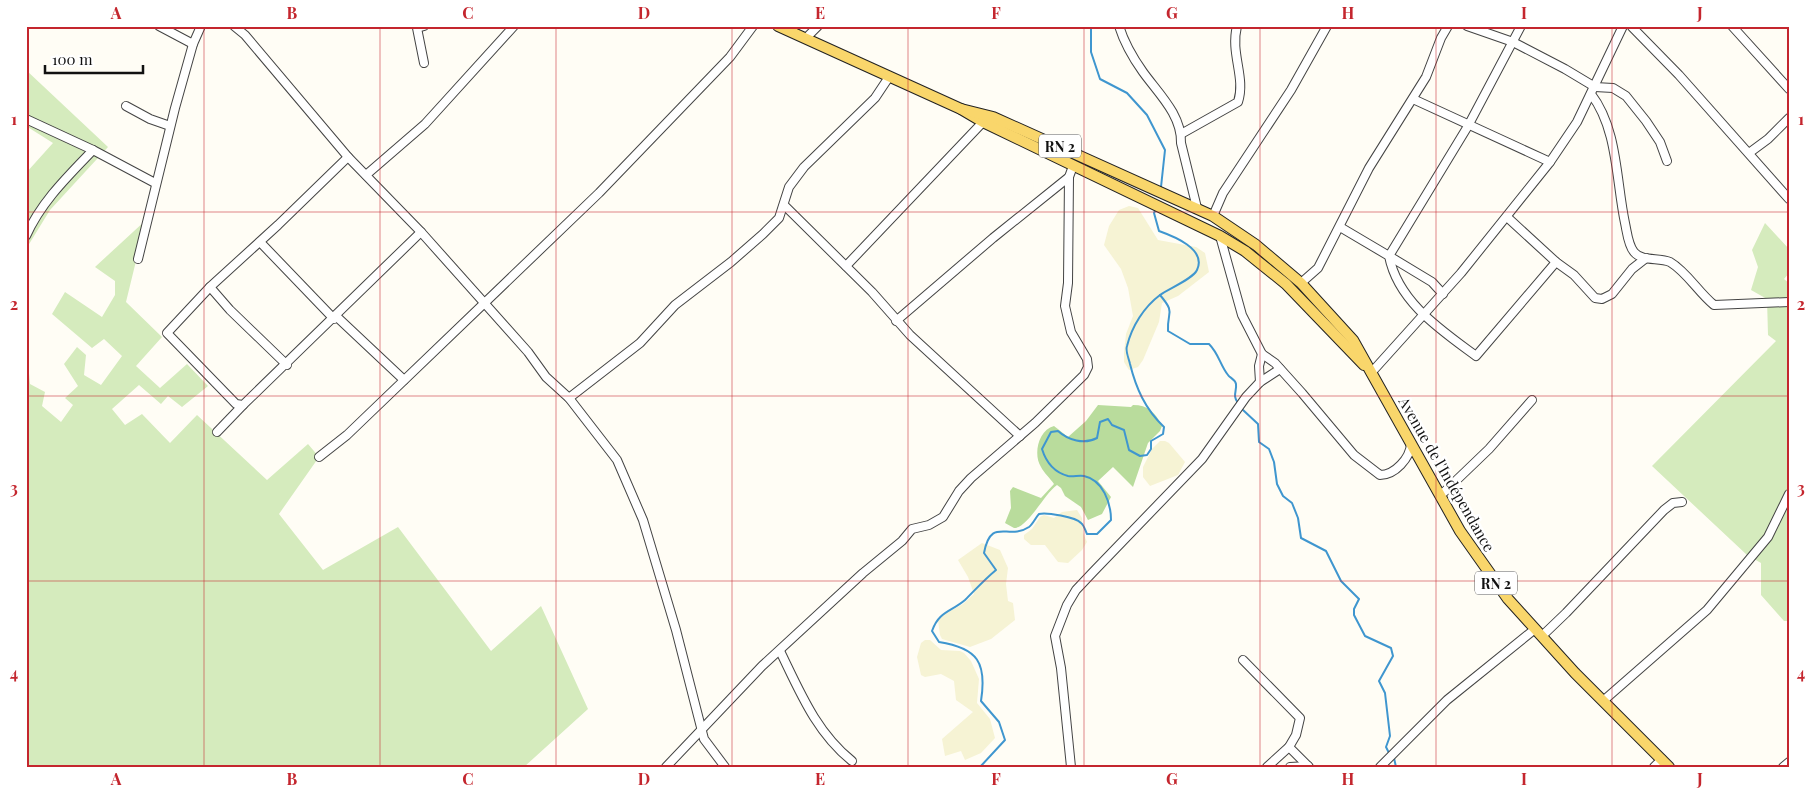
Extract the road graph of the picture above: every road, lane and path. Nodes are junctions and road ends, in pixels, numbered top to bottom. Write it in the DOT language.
graph roads {
  1 [pos="159,26"];
  2 [pos="201,26"];
  3 [pos="234,26"];
  4 [pos="424,26"];
  5 [pos="514,26"];
  6 [pos="753,26"];
  7 [pos="778,26"];
  8 [pos="818,26"];
  9 [pos="1119,26"];
  10 [pos="1236,26"];
  11 [pos="1327,26"];
  12 [pos="1447,26"];
  13 [pos="1467,26"];
  14 [pos="1522,26"];
  15 [pos="1623,26"];
  16 [pos="1632,26"];
  17 [pos="1732,26"];
  18 [pos="806,38"];
  19 [pos="1513,42"];
  20 [pos="193,44"];
  21 [pos="424,63"];
  22 [pos="889,78"];
  23 [pos="1789,89"];
  24 [pos="1593,91"];
  25 [pos="1413,99"];
  26 [pos="126,106"];
  27 [pos="961,109"];
  28 [pos="1789,118"];
  29 [pos="26,119"];
  30 [pos="983,122"];
  31 [pos="170,126"];
  32 [pos="1468,126"];
  33 [pos="1181,134"];
  34 [pos="93,150"];
  35 [pos="1749,153"];
  36 [pos="348,157"];
  37 [pos="1667,161"];
  38 [pos="1550,162"];
  39 [pos="1073,166"];
  40 [pos="366,175"];
  41 [pos="1069,177"];
  42 [pos="155,183"];
  43 [pos="1789,198"];
  44 [pos="784,204"];
  45 [pos="1197,208"];
  46 [pos="1213,216"];
  47 [pos="1507,217"];
  48 [pos="1340,227"];
  49 [pos="421,232"];
  50 [pos="26,236"];
  51 [pos="1220,236"];
  52 [pos="260,242"];
  53 [pos="1389,256"];
  54 [pos="1646,258"];
  55 [pos="138,259"];
  56 [pos="1556,262"];
  57 [pos="846,266"];
  58 [pos="1301,283"];
  59 [pos="210,287"];
  60 [pos="1443,294"];
  61 [pos="1789,302"];
  62 [pos="484,305"];
  63 [pos="1423,315"];
  64 [pos="336,318"];
  65 [pos="896,321"];
  66 [pos="1262,354"];
  67 [pos="287,364"];
  68 [pos="1280,369"];
  69 [pos="1369,370"];
  70 [pos="404,380"];
  71 [pos="1260,382"];
  72 [pos="569,398"];
  73 [pos="1532,400"];
  74 [pos="244,405"];
  75 [pos="217,432"];
  76 [pos="1020,436"];
  77 [pos="1411,444"];
  78 [pos="319,457"];
  79 [pos="1789,494"];
  80 [pos="1440,496"];
  81 [pos="1682,502"];
  82 [pos="1539,632"];
  83 [pos="780,651"];
  84 [pos="1243,660"];
  85 [pos="1603,702"];
  86 [pos="702,727"];
  87 [pos="1289,747"];
  88 [pos="852,761"];
  89 [pos="1789,762"];
  90 [pos="1662,764"];
  91 [pos="1308,766"];
  92 [pos="666,767"];
  93 [pos="725,767"];
  94 [pos="1071,767"];
  95 [pos="1267,767"];
  96 [pos="1290,767"];
  97 [pos="1380,767"];
  98 [pos="1783,767"];
  1 -- 20 [label="street"];
  2 -- 20 [label="street"];
  3 -- 36 [label="street"];
  4 -- 21 [label="street"];
  5 -- 40 [label="street"];
  6 -- 62 [label="street"];
  7 -- 18 [label="main road, Avenue de l'Indépendance / RN 2"];
  8 -- 18 [label="street"];
  9 -- 33 [label="street"];
  10 -- 33 [label="street"];
  11 -- 46 [label="street"];
  12 -- 25 [label="street"];
  13 -- 19 [label="street"];
  14 -- 19 [label="street"];
  15 -- 24 [label="street"];
  16 -- 35 [label="street"];
  17 -- 23 [label="street"];
  18 -- 22 [label="main road, Avenue de l'Indépendance / RN 2"];
  19 -- 24 [label="street"];
  19 -- 32 [label="street"];
  20 -- 31 [label="street"];
  22 -- 27 [label="main road, Avenue de l'Indépendance / RN 2"];
  22 -- 44 [label="street"];
  24 -- 37 [label="street"];
  24 -- 38 [label="street"];
  24 -- 54 [label="street"];
  25 -- 32 [label="street"];
  25 -- 48 [label="street"];
  26 -- 31 [label="street"];
  27 -- 30 [label="main road, Avenue de l'Indépendance / RN 2"];
  27 -- 45 [label="main road, Avenue de l'Indépendance / RN 2"];
  28 -- 35 [label="street"];
  29 -- 34 [label="street"];
  30 -- 39 [label="main road, Avenue de l'Indépendance / RN 2"];
  30 -- 57 [label="street"];
  31 -- 42 [label="street"];
  32 -- 38 [label="street"];
  32 -- 53 [label="street"];
  33 -- 45 [label="street"];
  34 -- 42 [label="street"];
  34 -- 50 [label="street"];
  35 -- 43 [label="street"];
  36 -- 40 [label="street"];
  36 -- 52 [label="street"];
  38 -- 47 [label="street"];
  39 -- 41 [label="street"];
  39 -- 51 [label="main road, Avenue de l'Indépendance / RN 2"];
  40 -- 49 [label="street"];
  41 -- 65 [label="street"];
  41 -- 76 [label="street"];
  42 -- 55 [label="street"];
  44 -- 57 [label="street"];
  44 -- 72 [label="street"];
  45 -- 46 [label="main road, Avenue de l'Indépendance / RN 2"];
  46 -- 58 [label="main road, Avenue de l'Indépendance / RN 2"];
  47 -- 56 [label="street"];
  47 -- 60 [label="street"];
  48 -- 53 [label="street"];
  48 -- 58 [label="street"];
  49 -- 62 [label="street"];
  49 -- 64 [label="street"];
  51 -- 66 [label="street"];
  51 -- 69 [label="main road, Avenue de l'Indépendance / RN 2"];
  52 -- 59 [label="street"];
  52 -- 64 [label="street"];
  53 -- 60 [label="street"];
  53 -- 63 [label="street"];
  54 -- 56 [label="street"];
  54 -- 61 [label="street"];
  56 -- 63 [label="street"];
  57 -- 65 [label="street"];
  58 -- 69 [label="main road, Avenue de l'Indépendance / RN 2"];
  59 -- 67 [label="street"];
  59 -- 74 [label="street"];
  60 -- 63 [label="street"];
  62 -- 70 [label="street"];
  62 -- 72 [label="street"];
  63 -- 69 [label="street"];
  64 -- 67 [label="street"];
  64 -- 70 [label="street"];
  65 -- 76 [label="street"];
  66 -- 68 [label="street"];
  66 -- 71 [label="street"];
  67 -- 74 [label="street"];
  68 -- 71 [label="street"];
  68 -- 77 [label="street"];
  69 -- 77 [label="main road, Avenue de l'Indépendance / RN 2"];
  70 -- 78 [label="street"];
  71 -- 94 [label="street"];
  72 -- 86 [label="street"];
  73 -- 80 [label="street"];
  74 -- 75 [label="street"];
  76 -- 83 [label="street"];
  77 -- 80 [label="main road, Avenue de l'Indépendance / RN 2"];
  79 -- 85 [label="street"];
  80 -- 82 [label="main road, Avenue de l'Indépendance / RN 2"];
  81 -- 82 [label="street"];
  82 -- 85 [label="main road, Avenue de l'Indépendance / RN 2"];
  82 -- 97 [label="street"];
  83 -- 86 [label="street"];
  83 -- 88 [label="street"];
  84 -- 87 [label="street"];
  85 -- 90 [label="main road, Avenue de l'Indépendance / RN 2"];
  86 -- 92 [label="street"];
  86 -- 93 [label="street"];
  87 -- 91 [label="street"];
  87 -- 95 [label="street"];
  89 -- 98 [label="street"];
  91 -- 96 [label="street"];
}
